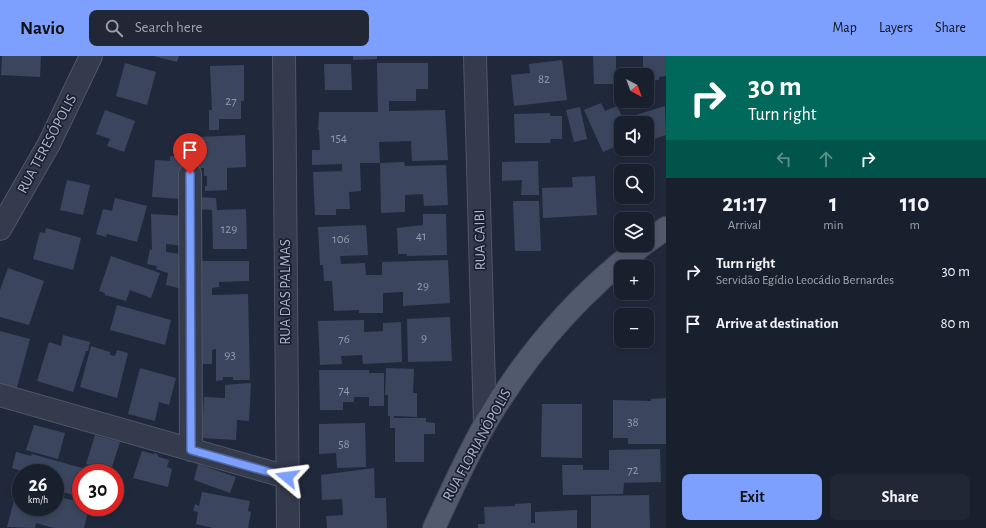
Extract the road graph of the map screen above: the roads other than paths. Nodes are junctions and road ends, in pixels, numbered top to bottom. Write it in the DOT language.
graph roads {
  1 [pos="90,56"];
  2 [pos="284,56"];
  3 [pos="475,56"];
  4 [pos="190,174"];
  5 [pos="666,228"];
  6 [pos="0,229"];
  7 [pos="654,237"];
  8 [pos="635,252"];
  9 [pos="0,395"];
  10 [pos="485,424"];
  11 [pos="191,450"];
  12 [pos="287,477"];
  13 [pos="288,528"];
  14 [pos="434,528"];
  1 -- 6 [label="street, RUA TERESÓPOLIS"];
  2 -- 12 [label="street, RUA DAS PALMAS"];
  3 -- 10 [label="street, RUA CAIBI"];
  4 -- 11 [label="street"];
  5 -- 7 [label="main road"];
  8 -- 10 [label="main road, RUA FLORIANÓPOLIS"];
  9 -- 11 [label="street"];
  10 -- 14 [label="main road, RUA FLORIANÓPOLIS"];
  11 -- 12 [label="street"];
  12 -- 13 [label="street, RUA DAS PALMAS"];
}
